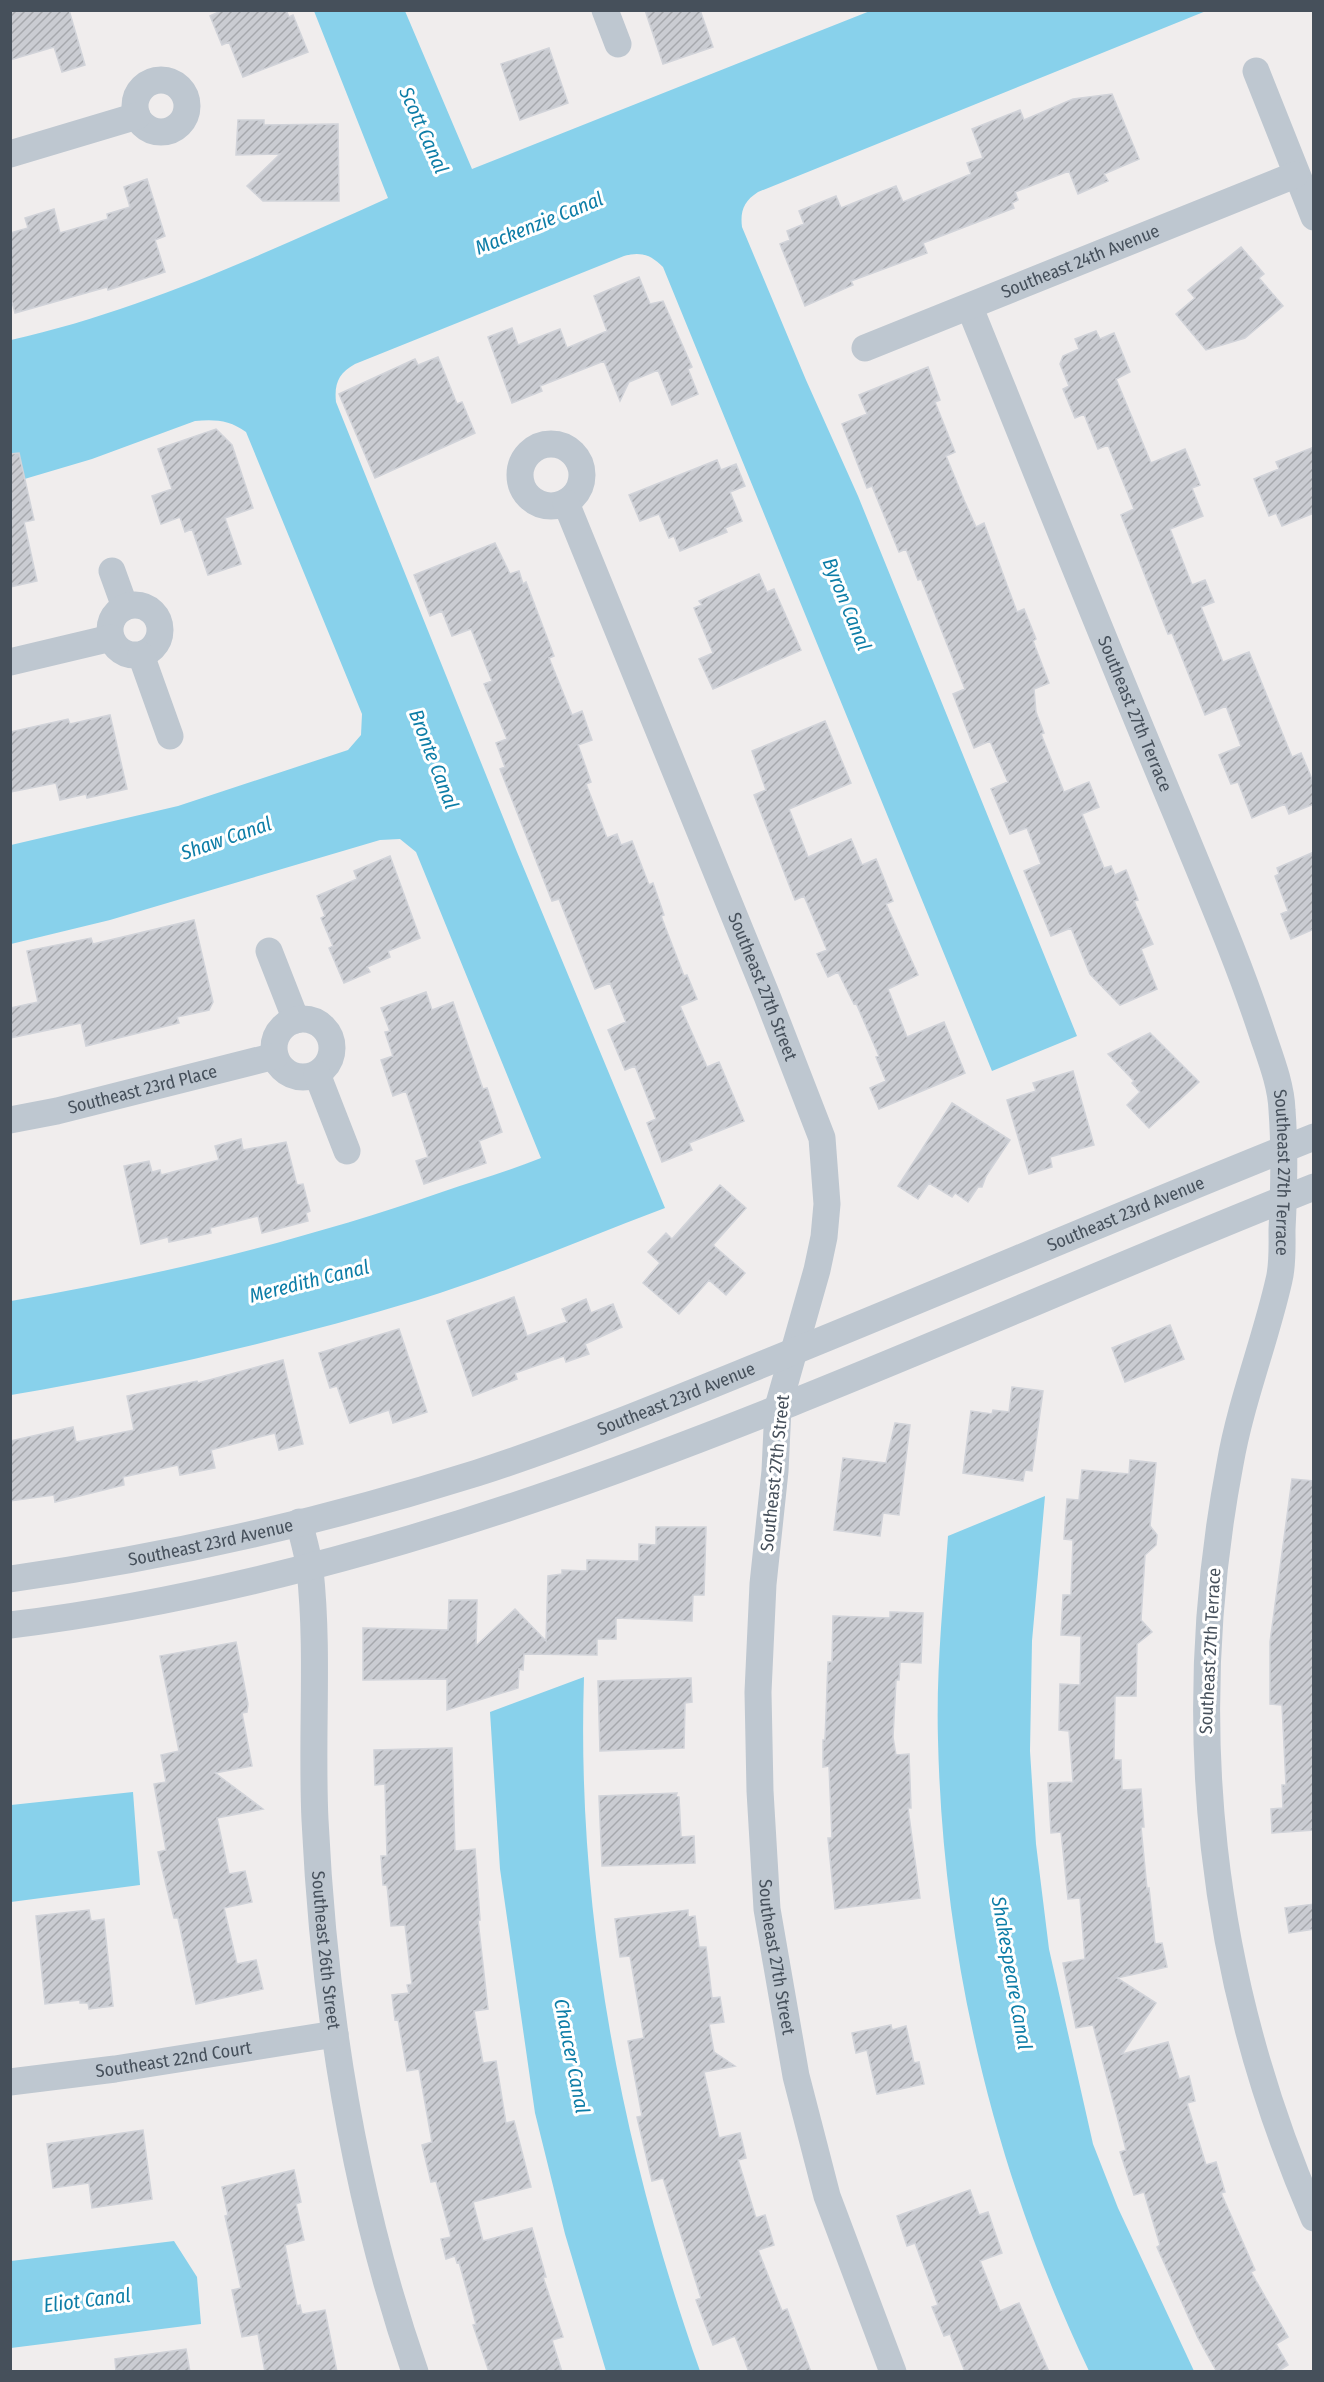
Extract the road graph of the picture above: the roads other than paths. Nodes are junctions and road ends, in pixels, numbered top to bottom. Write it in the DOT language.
graph roads {
  1 [pos="605,10"];
  2 [pos="618,44"];
  3 [pos="1256,71"];
  4 [pos="137,116"];
  5 [pos="10,154"];
  6 [pos="1295,175"];
  7 [pos="1314,217"];
  8 [pos="970,308"];
  9 [pos="865,348"];
  10 [pos="566,503"];
  11 [pos="112,571"];
  12 [pos="125,607"];
  13 [pos="111,638"];
  14 [pos="141,655"];
  15 [pos="10,662"];
  16 [pos="170,736"];
  17 [pos="269,951"];
  18 [pos="296,1020"];
  19 [pos="275,1056"];
  20 [pos="317,1074"];
  21 [pos="10,1120"];
  22 [pos="1314,1137"];
  23 [pos="1284,1149"];
  24 [pos="347,1151"];
  25 [pos="1314,1187"];
  26 [pos="1284,1199"];
  27 [pos="793,1352"];
  28 [pos="778,1407"];
  29 [pos="299,1522"];
  30 [pos="310,1569"];
  31 [pos="10,1579"];
  32 [pos="10,1625"];
  33 [pos="335,2034"];
  34 [pos="10,2082"];
  35 [pos="1314,2218"];
  36 [pos="415,2372"];
  37 [pos="893,2372"];
  1 -- 2 [label="street"];
  3 -- 6 [label="street"];
  4 -- 5 [label="street"];
  6 -- 7 [label="street"];
  6 -- 8 [label="street, Southeast 24th Avenue"];
  8 -- 9 [label="street, Southeast 24th Avenue"];
  8 -- 23 [label="street, Southeast 27th Terrace"];
  10 -- 27 [label="street, Southeast 27th Street"];
  11 -- 12 [label="street"];
  12 -- 13 [label="street"];
  12 -- 14 [label="street"];
  13 -- 14 [label="street"];
  13 -- 15 [label="street"];
  14 -- 16 [label="street"];
  17 -- 18 [label="street"];
  18 -- 19 [label="street"];
  18 -- 20 [label="street"];
  19 -- 20 [label="street"];
  19 -- 21 [label="street, Southeast 23rd Place"];
  20 -- 24 [label="street"];
  22 -- 23 [label="street, Southeast 23rd Avenue"];
  23 -- 26 [label="street, Southeast 27th Terrace"];
  23 -- 27 [label="street, Southeast 23rd Avenue"];
  25 -- 26 [label="street"];
  26 -- 28 [label="street"];
  26 -- 35 [label="street, Southeast 27th Terrace"];
  27 -- 28 [label="street, Southeast 27th Street"];
  27 -- 29 [label="street, Southeast 23rd Avenue"];
  28 -- 30 [label="street"];
  28 -- 37 [label="street, Southeast 27th Street"];
  29 -- 30 [label="street, Southeast 26th Street"];
  29 -- 31 [label="street, Southeast 23rd Avenue"];
  30 -- 32 [label="street"];
  30 -- 33 [label="street, Southeast 26th Street"];
  33 -- 34 [label="street, Southeast 22nd Court"];
  33 -- 36 [label="street, Southeast 26th Street"];
}
